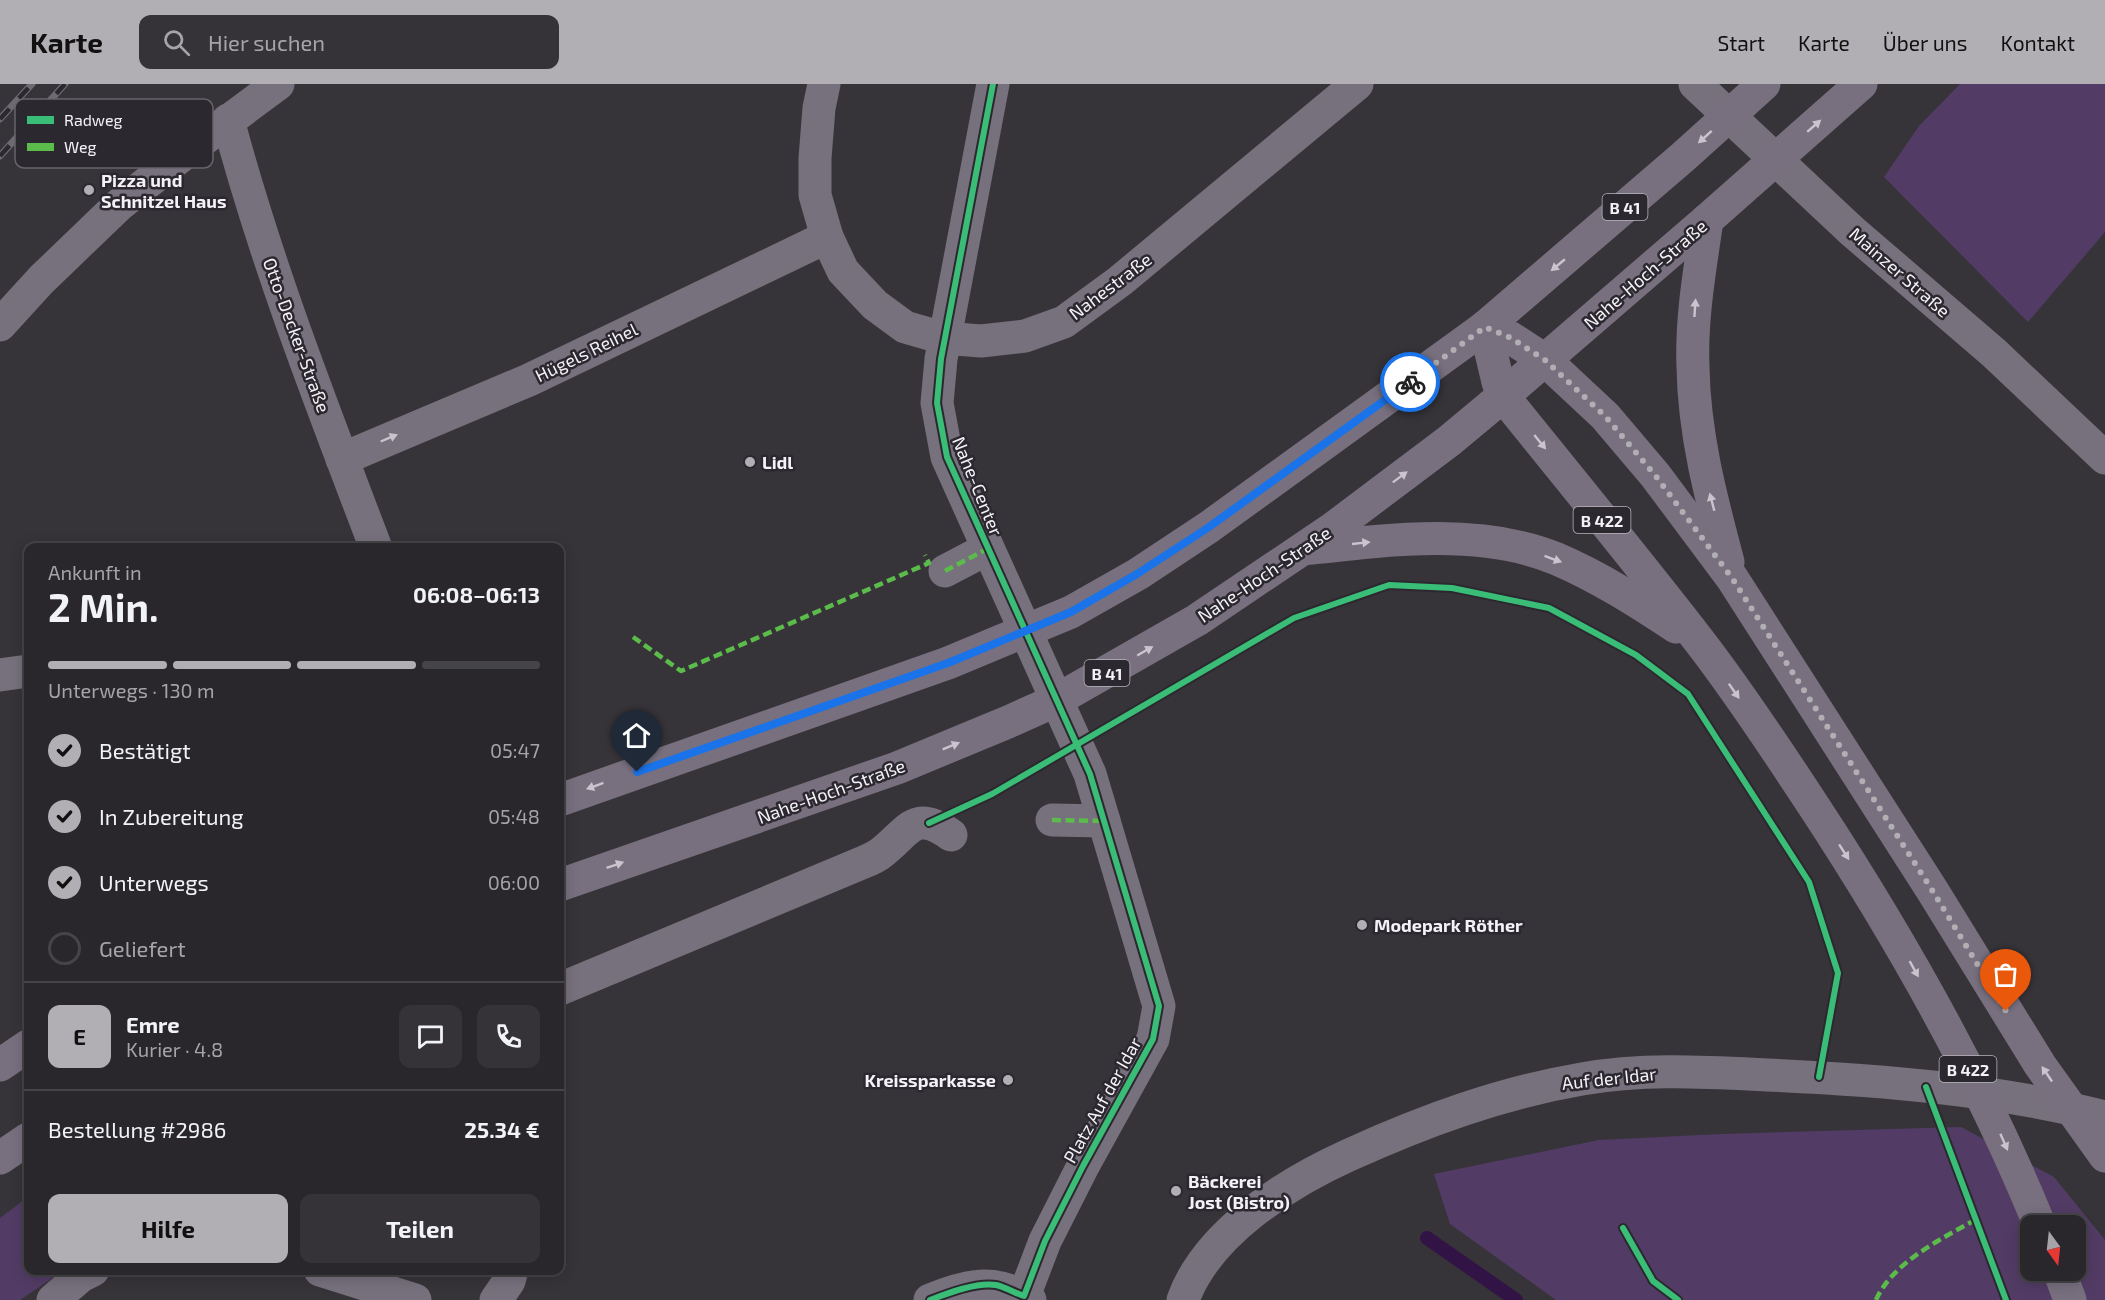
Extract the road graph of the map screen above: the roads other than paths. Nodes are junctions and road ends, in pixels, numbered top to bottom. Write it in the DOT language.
graph roads {
  1 [pos="278,84"];
  2 [pos="824,84"];
  3 [pos="993,84"];
  4 [pos="1357,84"];
  5 [pos="1695,84"];
  6 [pos="1764,84"];
  7 [pos="1861,84"];
  8 [pos="228,120"];
  9 [pos="213,132"];
  10 [pos="166,168"];
  11 [pos="1707,220"];
  12 [pos="826,237"];
  13 [pos="0,325"];
  14 [pos="1485,327"];
  15 [pos="1545,360"];
  16 [pos="1503,396"];
  17 [pos="2105,458"];
  18 [pos="342,459"];
  19 [pos="374,543"];
  20 [pos="1303,549"];
  21 [pos="988,551"];
  22 [pos="945,571"];
  23 [pos="1732,578"];
  24 [pos="1701,643"];
  25 [pos="24,672"];
  26 [pos="0,675"];
  27 [pos="1090,774"];
  28 [pos="564,799"];
  29 [pos="1052,820"];
  30 [pos="1104,821"];
  31 [pos="951,835"];
  32 [pos="564,884"];
  33 [pos="564,987"];
  34 [pos="24,1049"];
  35 [pos="0,1065"];
  36 [pos="2105,1117"];
  37 [pos="24,1142"];
  38 [pos="2105,1156"];
  39 [pos="0,1158"];
  40 [pos="2035,1215"];
  41 [pos="83,1275"];
  42 [pos="336,1275"];
  43 [pos="511,1275"];
  44 [pos="2063,1281"];
  45 [pos="1027,1298"];
  46 [pos="53,1300"];
  47 [pos="415,1300"];
  48 [pos="496,1300"];
  49 [pos="930,1300"];
  50 [pos="1183,1300"];
  51 [pos="2070,1300"];
  1 -- 8 [label="street"];
  2 -- 12 [label="street, Nahestraße"];
  3 -- 21 [label="street, Nahe-Center"];
  4 -- 12 [label="street, Nahestraße"];
  5 -- 17 [label="street, Mainzer Straße"];
  6 -- 14 [label="main road, B 41, one-way"];
  11 -- 7 [label="main road, Nahe-Hoch-Straße / B 41, one-way"];
  8 -- 9 [label="street"];
  8 -- 18 [label="street, Otto-Decker-Straße"];
  10 -- 13 [label="street"];
  11 -- 15 [label="main road, Nahe-Hoch-Straße / B 41"];
  23 -- 11 [label="main road, one-way"];
  18 -- 12 [label="street, Hügels Reihel, one-way"];
  14 -- 15 [label="main road"];
  14 -- 16 [label="main road"];
  14 -- 28 [label="main road, B 41, one-way"];
  15 -- 16 [label="main road, Nahe-Hoch-Straße / B 41"];
  15 -- 23 [label="main road"];
  20 -- 16 [label="main road, Nahe-Hoch-Straße / B 41, one-way"];
  16 -- 24 [label="main road, B 422, one-way"];
  18 -- 19 [label="street, Otto-Decker-Straße"];
  20 -- 24 [label="main road, one-way"];
  32 -- 20 [label="main road, Nahe-Hoch-Straße / B 41, one-way"];
  21 -- 22 [label="street, Nahe-Center"];
  21 -- 27 [label="street, Nahe-Center"];
  38 -- 23 [label="main road, one-way"];
  24 -- 40 [label="main road, B 422, one-way"];
  25 -- 26 [label="street"];
  27 -- 30 [label="street, Platz Auf der Idar"];
  29 -- 30 [label="street"];
  30 -- 45 [label="street, Platz Auf der Idar"];
  31 -- 33 [label="street"];
  34 -- 35 [label="main road"];
  36 -- 50 [label="street, Auf der Idar"];
  37 -- 39 [label="main road"];
  41 -- 46 [label="street"];
  42 -- 47 [label="street"];
  43 -- 48 [label="street"];
  44 -- 51 [label="main road"];
  45 -- 49 [label="street"];
}
